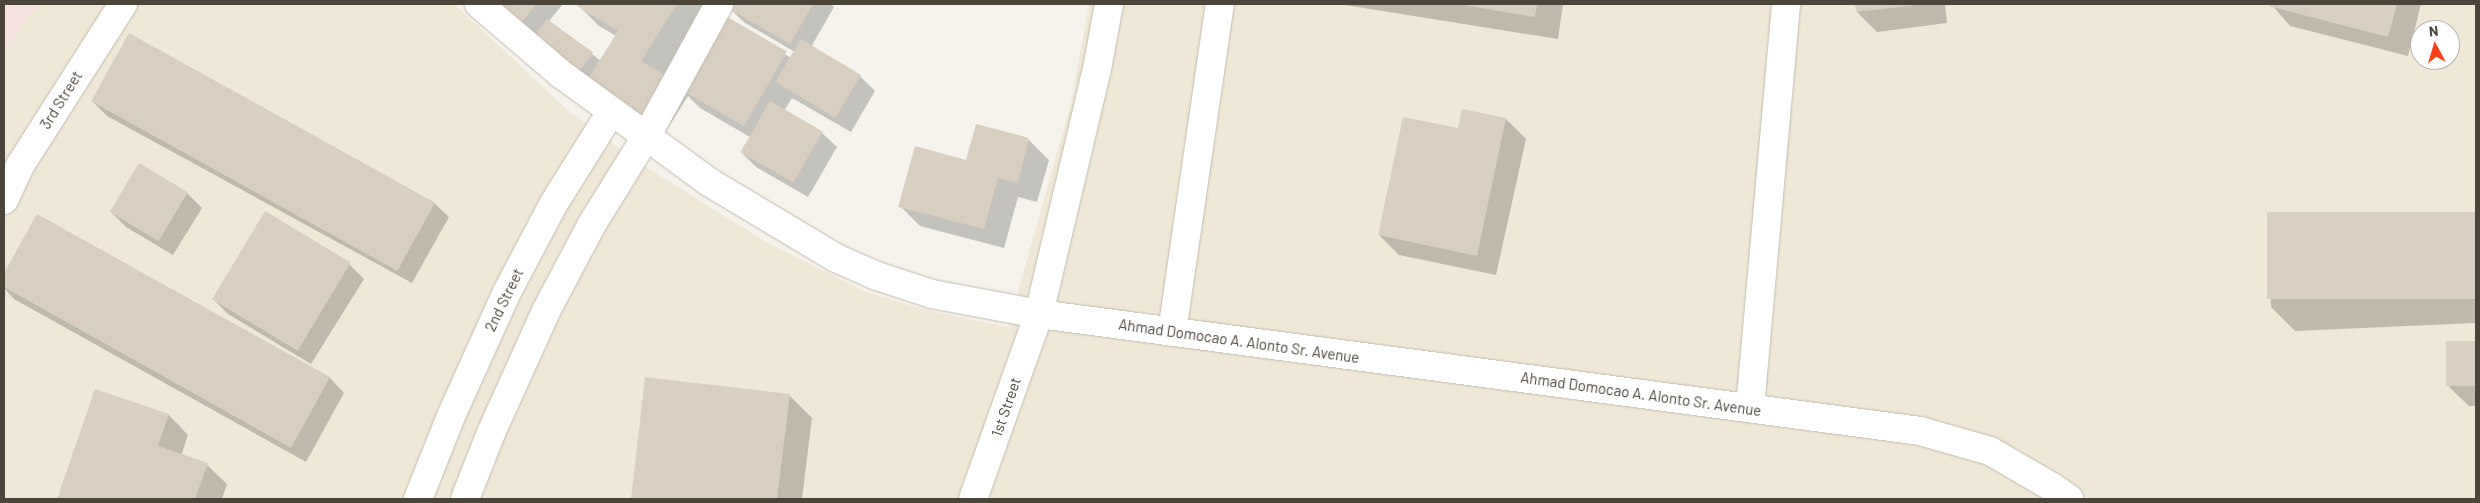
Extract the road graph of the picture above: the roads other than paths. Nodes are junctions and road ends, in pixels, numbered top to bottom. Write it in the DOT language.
graph roads {
  1 [pos="123,4"];
  2 [pos="479,4"];
  3 [pos="719,4"];
  4 [pos="1109,4"];
  5 [pos="1220,4"];
  6 [pos="1786,4"];
  7 [pos="611,112"];
  8 [pos="646,137"];
  9 [pos="4,200"];
  10 [pos="1039,314"];
  11 [pos="1172,332"];
  12 [pos="1750,408"];
  13 [pos="418,499"];
  14 [pos="465,499"];
  15 [pos="973,499"];
  16 [pos="2069,499"];
  1 -- 9 [label="street, 3rd Street"];
  2 -- 7 [label="street, Ahmad Domocao A. Alonto Sr. Avenue"];
  3 -- 8 [label="street"];
  4 -- 10 [label="street, 1st Street"];
  5 -- 11 [label="street"];
  6 -- 12 [label="street"];
  7 -- 8 [label="street, Ahmad Domocao A. Alonto Sr. Avenue"];
  7 -- 13 [label="street, 2nd Street"];
  8 -- 10 [label="street, Ahmad Domocao A. Alonto Sr. Avenue"];
  8 -- 14 [label="street"];
  10 -- 11 [label="street, Ahmad Domocao A. Alonto Sr. Avenue"];
  10 -- 15 [label="street, 1st Street"];
  11 -- 12 [label="street, Ahmad Domocao A. Alonto Sr. Avenue"];
  12 -- 16 [label="street, Ahmad Domocao A. Alonto Sr. Avenue"];
}
